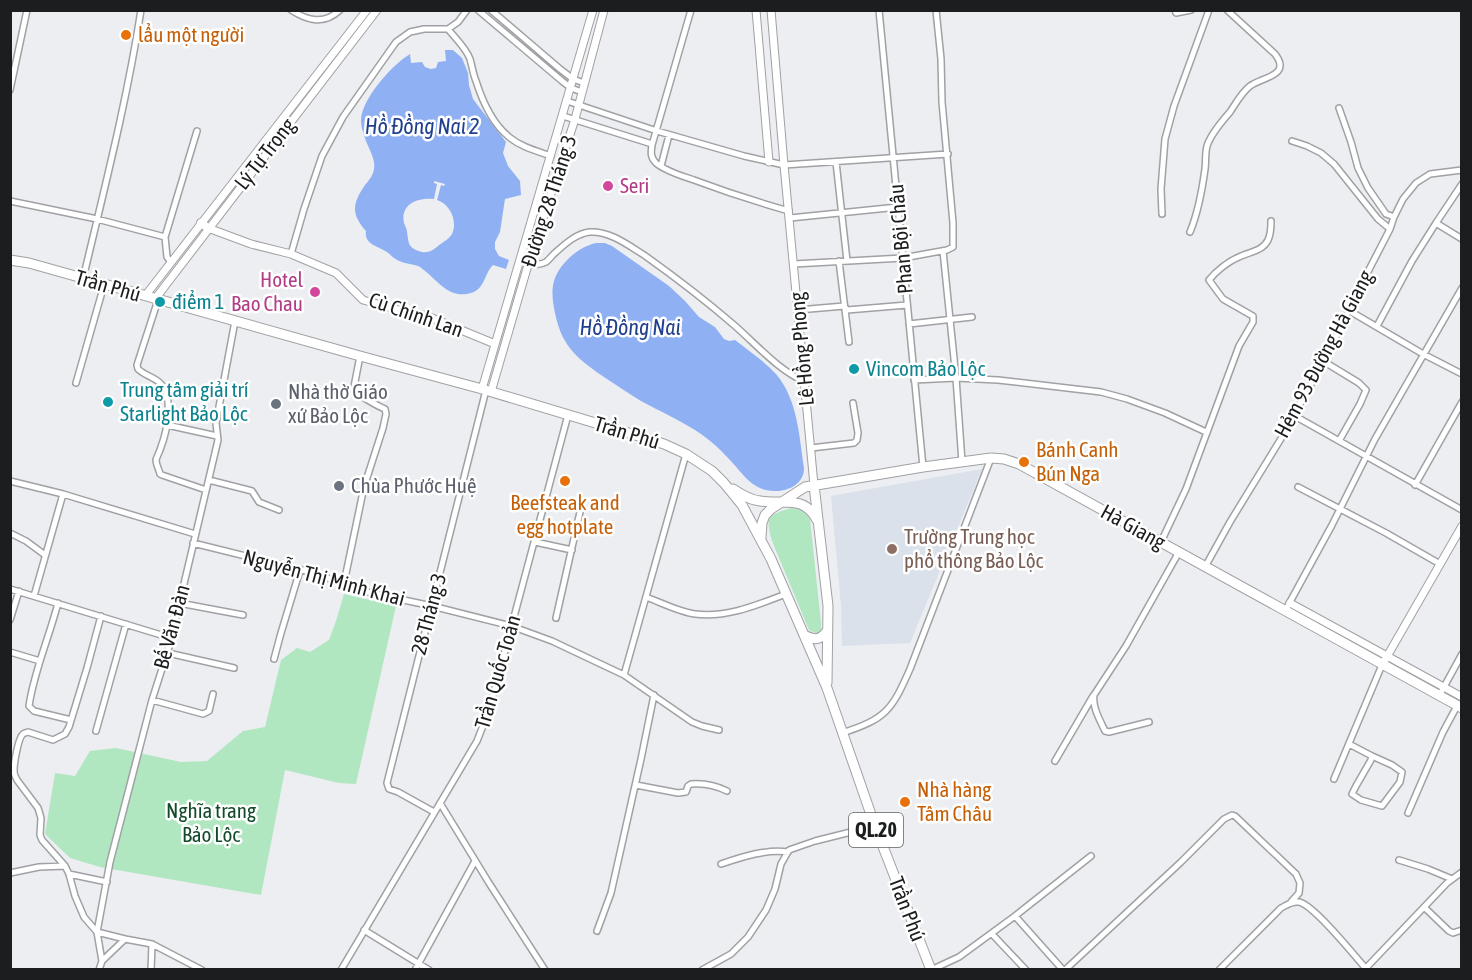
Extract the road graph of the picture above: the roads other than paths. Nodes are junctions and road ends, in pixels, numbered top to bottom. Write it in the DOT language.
graph roads {
  1 [pos="27,10"];
  2 [pos="141,10"];
  3 [pos="291,10"];
  4 [pos="330,10"];
  5 [pos="340,10"];
  6 [pos="367,10"];
  7 [pos="377,10"];
  8 [pos="467,10"];
  9 [pos="478,10"];
  10 [pos="490,10"];
  11 [pos="593,10"];
  12 [pos="604,10"];
  13 [pos="691,10"];
  14 [pos="756,10"];
  15 [pos="771,10"];
  16 [pos="879,10"];
  17 [pos="936,10"];
  18 [pos="1175,10"];
  19 [pos="1191,10"];
  20 [pos="1209,10"];
  21 [pos="1227,10"];
  22 [pos="323,19"];
  23 [pos="448,30"];
  24 [pos="12,73"];
  25 [pos="573,79"];
  26 [pos="584,83"];
  27 [pos="571,88"];
  28 [pos="10,90"];
  29 [pos="582,92"];
  30 [pos="567,101"];
  31 [pos="578,105"];
  32 [pos="1339,108"];
  33 [pos="563,116"];
  34 [pos="574,119"];
  35 [pos="197,131"];
  36 [pos="657,131"];
  37 [pos="669,135"];
  38 [pos="1292,141"];
  39 [pos="652,144"];
  40 [pos="948,154"];
  41 [pos="551,156"];
  42 [pos="893,157"];
  43 [pos="769,162"];
  44 [pos="836,162"];
  45 [pos="784,165"];
  46 [pos="662,166"];
  47 [pos="1461,170"];
  48 [pos="1461,184"];
  49 [pos="541,189"];
  50 [pos="551,192"];
  51 [pos="10,201"];
  52 [pos="898,207"];
  53 [pos="841,213"];
  54 [pos="789,214"];
  55 [pos="1162,214"];
  56 [pos="1394,217"];
  57 [pos="97,219"];
  58 [pos="1271,221"];
  59 [pos="1436,223"];
  60 [pos="204,226"];
  61 [pos="1390,229"];
  62 [pos="1190,232"];
  63 [pos="165,237"];
  64 [pos="1461,239"];
  65 [pos="943,251"];
  66 [pos="291,254"];
  67 [pos="903,258"];
  68 [pos="10,260"];
  69 [pos="839,261"];
  70 [pos="847,261"];
  71 [pos="171,262"];
  72 [pos="794,264"];
  73 [pos="528,265"];
  74 [pos="83,279"];
  75 [pos="104,285"];
  76 [pos="1461,288"];
  77 [pos="153,298"];
  78 [pos="907,305"];
  79 [pos="844,306"];
  80 [pos="798,310"];
  81 [pos="1348,310"];
  82 [pos="972,317"];
  83 [pos="950,320"];
  84 [pos="235,321"];
  85 [pos="909,324"];
  86 [pos="1377,326"];
  87 [pos="849,342"];
  88 [pos="495,344"];
  89 [pos="1423,354"];
  90 [pos="360,356"];
  91 [pos="1323,362"];
  92 [pos="1461,374"];
  93 [pos="956,378"];
  94 [pos="914,380"];
  95 [pos="805,382"];
  96 [pos="76,383"];
  97 [pos="486,391"];
  98 [pos="1461,402"];
  99 [pos="853,403"];
  100 [pos="568,415"];
  101 [pos="1293,415"];
  102 [pos="167,424"];
  103 [pos="1206,432"];
  104 [pos="217,436"];
  105 [pos="1338,441"];
  106 [pos="811,448"];
  107 [pos="686,454"];
  108 [pos="1366,457"];
  109 [pos="991,458"];
  110 [pos="962,462"];
  111 [pos="923,467"];
  112 [pos="209,480"];
  113 [pos="10,481"];
  114 [pos="724,483"];
  115 [pos="814,485"];
  116 [pos="1415,485"];
  117 [pos="1298,487"];
  118 [pos="206,490"];
  119 [pos="63,494"];
  120 [pos="781,501"];
  121 [pos="279,510"];
  122 [pos="1340,510"];
  123 [pos="1461,510"];
  124 [pos="580,512"];
  125 [pos="818,522"];
  126 [pos="1461,526"];
  127 [pos="10,533"];
  128 [pos="195,534"];
  129 [pos="761,540"];
  130 [pos="535,542"];
  131 [pos="1161,542"];
  132 [pos="193,543"];
  133 [pos="572,550"];
  134 [pos="1179,552"];
  135 [pos="45,555"];
  136 [pos="1440,564"];
  137 [pos="1205,567"];
  138 [pos="300,570"];
  139 [pos="344,583"];
  140 [pos="10,588"];
  141 [pos="19,591"];
  142 [pos="786,594"];
  143 [pos="34,596"];
  144 [pos="646,597"];
  145 [pos="58,603"];
  146 [pos="180,603"];
  147 [pos="432,606"];
  148 [pos="1287,607"];
  149 [pos="243,615"];
  150 [pos="101,616"];
  151 [pos="556,618"];
  152 [pos="10,620"];
  153 [pos="126,624"];
  154 [pos="511,626"];
  155 [pos="827,631"];
  156 [pos="804,635"];
  157 [pos="171,638"];
  158 [pos="10,652"];
  159 [pos="168,653"];
  160 [pos="1461,654"];
  161 [pos="274,659"];
  162 [pos="40,660"];
  163 [pos="1385,660"];
  164 [pos="234,668"];
  165 [pos="624,675"];
  166 [pos="826,688"];
  167 [pos="1441,691"];
  168 [pos="213,694"];
  169 [pos="654,695"];
  170 [pos="1094,695"];
  171 [pos="152,700"];
  172 [pos="1460,704"];
  173 [pos="71,720"];
  174 [pos="1149,722"];
  175 [pos="719,730"];
  176 [pos="96,731"];
  177 [pos="842,733"];
  178 [pos="1349,744"];
  179 [pos="1372,756"];
  180 [pos="1055,761"];
  181 [pos="1334,779"];
  182 [pos="636,785"];
  183 [pos="727,791"];
  184 [pos="440,803"];
  185 [pos="434,812"];
  186 [pos="1408,813"];
  187 [pos="875,826"];
  188 [pos="788,852"];
  189 [pos="1091,856"];
  190 [pos="1399,860"];
  191 [pos="475,861"];
  192 [pos="721,864"];
  193 [pos="65,866"];
  194 [pos="1461,872"];
  195 [pos="10,873"];
  196 [pos="69,874"];
  197 [pos="1452,879"];
  198 [pos="107,882"];
  199 [pos="1291,902"];
  200 [pos="1424,907"];
  201 [pos="1015,916"];
  202 [pos="364,930"];
  203 [pos="1461,930"];
  204 [pos="597,931"];
  205 [pos="97,932"];
  206 [pos="992,934"];
  207 [pos="125,939"];
  208 [pos="152,944"];
  209 [pos="102,961"];
  210 [pos="417,967"];
  211 [pos="99,969"];
  212 [pos="151,969"];
  213 [pos="202,969"];
  214 [pos="342,969"];
  215 [pos="429,969"];
  216 [pos="545,969"];
  217 [pos="702,969"];
  218 [pos="931,969"];
  219 [pos="1026,969"];
  220 [pos="1064,969"];
  221 [pos="1219,969"];
  222 [pos="1367,969"];
  1 -- 24 [label="street"];
  2 -- 57 [label="street"];
  3 -- 22 [label="street"];
  4 -- 22 [label="street"];
  5 -- 22 [label="street"];
  6 -- 60 [label="street, Lý Tự Trọng"];
  7 -- 60 [label="street, Lý Tự Trọng"];
  8 -- 23 [label="street"];
  9 -- 27 [label="street"];
  10 -- 25 [label="street"];
  11 -- 25 [label="street, Đường 28 Tháng 3"];
  12 -- 26 [label="street, Đường 28 Tháng 3"];
  13 -- 36 [label="street"];
  14 -- 43 [label="street"];
  15 -- 45 [label="street, Lê Hồng Phong"];
  16 -- 42 [label="street, Phan Bội Châu"];
  17 -- 40 [label="street"];
  18 -- 19 [label="street"];
  20 -- 55 [label="street"];
  21 -- 62 [label="street"];
  23 -- 41 [label="street"];
  23 -- 66 [label="street"];
  24 -- 28 [label="street"];
  25 -- 26 [label="street"];
  25 -- 27 [label="street, Đường 28 Tháng 3"];
  26 -- 29 [label="street, Đường 28 Tháng 3"];
  27 -- 29 [label="street"];
  27 -- 30 [label="street, Đường 28 Tháng 3"];
  29 -- 31 [label="street, Đường 28 Tháng 3"];
  30 -- 31 [label="street"];
  30 -- 33 [label="street, Đường 28 Tháng 3"];
  31 -- 34 [label="street, Đường 28 Tháng 3"];
  31 -- 36 [label="street"];
  32 -- 56 [label="street"];
  33 -- 34 [label="street"];
  33 -- 41 [label="street, Đường 28 Tháng 3"];
  34 -- 39 [label="street"];
  34 -- 50 [label="street, Đường 28 Tháng 3"];
  35 -- 63 [label="street"];
  36 -- 37 [label="street"];
  36 -- 39 [label="street"];
  37 -- 43 [label="street"];
  37 -- 46 [label="street"];
  38 -- 61 [label="street"];
  39 -- 46 [label="street"];
  40 -- 42 [label="street"];
  40 -- 65 [label="street"];
  41 -- 49 [label="street, Đường 28 Tháng 3"];
  42 -- 44 [label="street"];
  42 -- 52 [label="street, Phan Bội Châu"];
  43 -- 45 [label="street"];
  44 -- 45 [label="street"];
  44 -- 53 [label="street"];
  45 -- 54 [label="street, Lê Hồng Phong"];
  46 -- 54 [label="street"];
  47 -- 56 [label="street, Hẻm 93 Đường Hà Giang"];
  48 -- 59 [label="street"];
  49 -- 50 [label="street"];
  49 -- 88 [label="street, Đường 28 Tháng 3"];
  50 -- 73 [label="street, Đường 28 Tháng 3"];
  51 -- 57 [label="street"];
  52 -- 53 [label="street"];
  52 -- 67 [label="street, Phan Bội Châu"];
  53 -- 54 [label="street"];
  53 -- 70 [label="street"];
  54 -- 72 [label="street, Lê Hồng Phong"];
  56 -- 61 [label="street, Hẻm 93 Đường Hà Giang"];
  57 -- 63 [label="street"];
  57 -- 74 [label="street"];
  58 -- 103 [label="street"];
  59 -- 64 [label="street"];
  59 -- 86 [label="street"];
  60 -- 66 [label="street, Cù Chính Lan"];
  60 -- 71 [label="street, Lý Tự Trọng"];
  60 -- 77 [label="street, Lý Tự Trọng"];
  61 -- 81 [label="street, Hẻm 93 Đường Hà Giang"];
  63 -- 71 [label="street"];
  65 -- 67 [label="street"];
  65 -- 83 [label="street"];
  66 -- 88 [label="street, Cù Chính Lan"];
  67 -- 70 [label="street"];
  67 -- 78 [label="street, Phan Bội Châu"];
  68 -- 74 [label="highway, Trần Phú / QL.20"];
  69 -- 70 [label="street"];
  69 -- 72 [label="street"];
  69 -- 79 [label="street"];
  71 -- 77 [label="street, Lý Tự Trọng"];
  72 -- 80 [label="street, Lê Hồng Phong"];
  73 -- 95 [label="street"];
  73 -- 97 [label="street, Đường 28 Tháng 3"];
  74 -- 75 [label="highway, Trần Phú / QL.20"];
  75 -- 77 [label="highway, Trần Phú / QL.20"];
  75 -- 96 [label="street"];
  76 -- 89 [label="street"];
  77 -- 84 [label="highway, Trần Phú / QL.20"];
  77 -- 102 [label="street"];
  78 -- 79 [label="street"];
  78 -- 85 [label="street, Phan Bội Châu"];
  79 -- 80 [label="street"];
  79 -- 87 [label="street"];
  80 -- 95 [label="street, Lê Hồng Phong"];
  81 -- 86 [label="street"];
  81 -- 91 [label="street, Hẻm 93 Đường Hà Giang"];
  82 -- 83 [label="street"];
  83 -- 85 [label="street"];
  83 -- 93 [label="street"];
  84 -- 90 [label="highway, Trần Phú / QL.20"];
  84 -- 104 [label="street, Bế Văn Đàn"];
  85 -- 94 [label="street, Phan Bội Châu"];
  86 -- 89 [label="street"];
  88 -- 97 [label="street, Đường 28 Tháng 3"];
  89 -- 92 [label="street"];
  89 -- 108 [label="street"];
  90 -- 97 [label="highway, Trần Phú / QL.20"];
  90 -- 139 [label="street"];
  91 -- 101 [label="street, Hẻm 93 Đường Hà Giang"];
  91 -- 105 [label="street"];
  93 -- 94 [label="street"];
  93 -- 103 [label="street"];
  93 -- 110 [label="street"];
  94 -- 111 [label="street, Phan Bội Châu"];
  95 -- 106 [label="street, Lê Hồng Phong"];
  97 -- 100 [label="highway, Trần Phú / QL.20"];
  97 -- 147 [label="street, 28 Tháng 3"];
  98 -- 116 [label="street"];
  99 -- 106 [label="street"];
  100 -- 107 [label="highway, Trần Phú / QL.20"];
  100 -- 130 [label="street, Trần Quốc Toản"];
  101 -- 105 [label="street"];
  101 -- 137 [label="street, Hẻm 93 Đường Hà Giang"];
  102 -- 104 [label="street"];
  102 -- 118 [label="street"];
  103 -- 131 [label="street"];
  104 -- 112 [label="street, Bế Văn Đàn"];
  105 -- 108 [label="street"];
  106 -- 115 [label="street, Lê Hồng Phong"];
  107 -- 114 [label="highway, Trần Phú / QL.20"];
  107 -- 144 [label="street"];
  108 -- 116 [label="street"];
  108 -- 122 [label="street"];
  109 -- 110 [label="highway, Hà Giang"];
  109 -- 131 [label="highway, Hà Giang"];
  109 -- 177 [label="street"];
  110 -- 111 [label="highway, Hà Giang"];
  111 -- 115 [label="highway, Hà Giang"];
  112 -- 118 [label="street, Bế Văn Đàn"];
  112 -- 121 [label="street"];
  113 -- 119 [label="street"];
  114 -- 120 [label="highway, QL.20"];
  114 -- 129 [label="highway, Trần Phú / QL.20"];
  115 -- 120 [label="highway, Hà Giang"];
  115 -- 125 [label="highway, Lê Hồng Phong / QL.20"];
  116 -- 123 [label="street"];
  117 -- 122 [label="street"];
  118 -- 128 [label="street, Bế Văn Đàn"];
  119 -- 128 [label="street"];
  119 -- 135 [label="street"];
  120 -- 125 [label="highway, QL.20"];
  120 -- 129 [label="highway, Hà Giang"];
  122 -- 136 [label="street"];
  122 -- 148 [label="street"];
  124 -- 133 [label="street"];
  125 -- 155 [label="highway, Lê Hồng Phong / QL.20"];
  126 -- 136 [label="street"];
  127 -- 135 [label="street"];
  128 -- 132 [label="street, Bế Văn Đàn"];
  129 -- 142 [label="highway, Trần Phú / QL.20"];
  130 -- 133 [label="street"];
  130 -- 154 [label="street, Trần Quốc Toản"];
  131 -- 134 [label="highway, Hà Giang"];
  132 -- 138 [label="street, Nguyễn Thị Minh Khai"];
  132 -- 146 [label="street, Bế Văn Đàn"];
  133 -- 151 [label="street"];
  134 -- 137 [label="highway, Hà Giang"];
  134 -- 170 [label="street"];
  135 -- 143 [label="street"];
  136 -- 163 [label="street"];
  137 -- 148 [label="highway, Hà Giang"];
  138 -- 139 [label="street, Nguyễn Thị Minh Khai"];
  138 -- 161 [label="street"];
  139 -- 147 [label="street, Nguyễn Thị Minh Khai"];
  140 -- 141 [label="street"];
  141 -- 143 [label="street"];
  141 -- 152 [label="street"];
  142 -- 144 [label="street"];
  142 -- 156 [label="highway, Trần Phú / QL.20"];
  143 -- 145 [label="street"];
  144 -- 165 [label="street"];
  145 -- 150 [label="street"];
  145 -- 162 [label="street"];
  146 -- 149 [label="street"];
  146 -- 157 [label="street, Bế Văn Đàn"];
  147 -- 154 [label="street, Nguyễn Thị Minh Khai"];
  147 -- 185 [label="street, 28 Tháng 3"];
  148 -- 163 [label="highway, Hà Giang"];
  150 -- 153 [label="street"];
  150 -- 173 [label="street"];
  153 -- 157 [label="street"];
  153 -- 176 [label="street"];
  154 -- 165 [label="street, Nguyễn Thị Minh Khai"];
  154 -- 184 [label="street, Trần Quốc Toản"];
  155 -- 156 [label="highway"];
  155 -- 166 [label="highway, Lê Hồng Phong / QL.20"];
  156 -- 166 [label="highway, Trần Phú / QL.20"];
  157 -- 159 [label="street, Bế Văn Đàn"];
  158 -- 162 [label="street"];
  159 -- 164 [label="street"];
  159 -- 171 [label="street, Bế Văn Đàn"];
  160 -- 167 [label="street"];
  162 -- 173 [label="street"];
  163 -- 167 [label="highway, Hà Giang"];
  163 -- 178 [label="street"];
  165 -- 169 [label="street, Nguyễn Thị Minh Khai"];
  166 -- 177 [label="highway, Trần Phú / QL.20"];
  167 -- 172 [label="highway, Hà Giang"];
  168 -- 171 [label="street"];
  169 -- 175 [label="street, Nguyễn Thị Minh Khai"];
  169 -- 182 [label="street"];
  170 -- 174 [label="street"];
  170 -- 180 [label="street"];
  171 -- 198 [label="street, Bế Văn Đàn"];
  172 -- 186 [label="street"];
  173 -- 193 [label="street"];
  177 -- 187 [label="highway, Trần Phú / QL.20"];
  178 -- 179 [label="street"];
  178 -- 181 [label="street"];
  179 -- 179 [label="street"];
  182 -- 183 [label="street"];
  182 -- 204 [label="street"];
  184 -- 185 [label="street, Trần Quốc Toản"];
  184 -- 191 [label="street"];
  185 -- 202 [label="street, Trần Quốc Toản"];
  187 -- 188 [label="street"];
  187 -- 218 [label="highway, Trần Phú / QL.20"];
  188 -- 192 [label="street"];
  188 -- 217 [label="street"];
  189 -- 201 [label="street"];
  190 -- 197 [label="street"];
  191 -- 210 [label="street"];
  191 -- 216 [label="street"];
  193 -- 195 [label="street"];
  193 -- 196 [label="street"];
  194 -- 197 [label="street"];
  196 -- 198 [label="street"];
  196 -- 205 [label="street"];
  197 -- 200 [label="street"];
  198 -- 205 [label="street, Bế Văn Đàn"];
  199 -- 220 [label="street"];
  199 -- 221 [label="street"];
  199 -- 222 [label="street"];
  200 -- 203 [label="street"];
  200 -- 222 [label="street"];
  201 -- 206 [label="street"];
  201 -- 220 [label="street"];
  202 -- 210 [label="street"];
  202 -- 214 [label="street, Trần Quốc Toản"];
  205 -- 207 [label="street"];
  205 -- 209 [label="street"];
  206 -- 218 [label="street"];
  206 -- 219 [label="street"];
  207 -- 208 [label="street"];
  207 -- 209 [label="street"];
  208 -- 212 [label="street"];
  208 -- 213 [label="street"];
  209 -- 211 [label="street"];
  210 -- 215 [label="street"];
}
